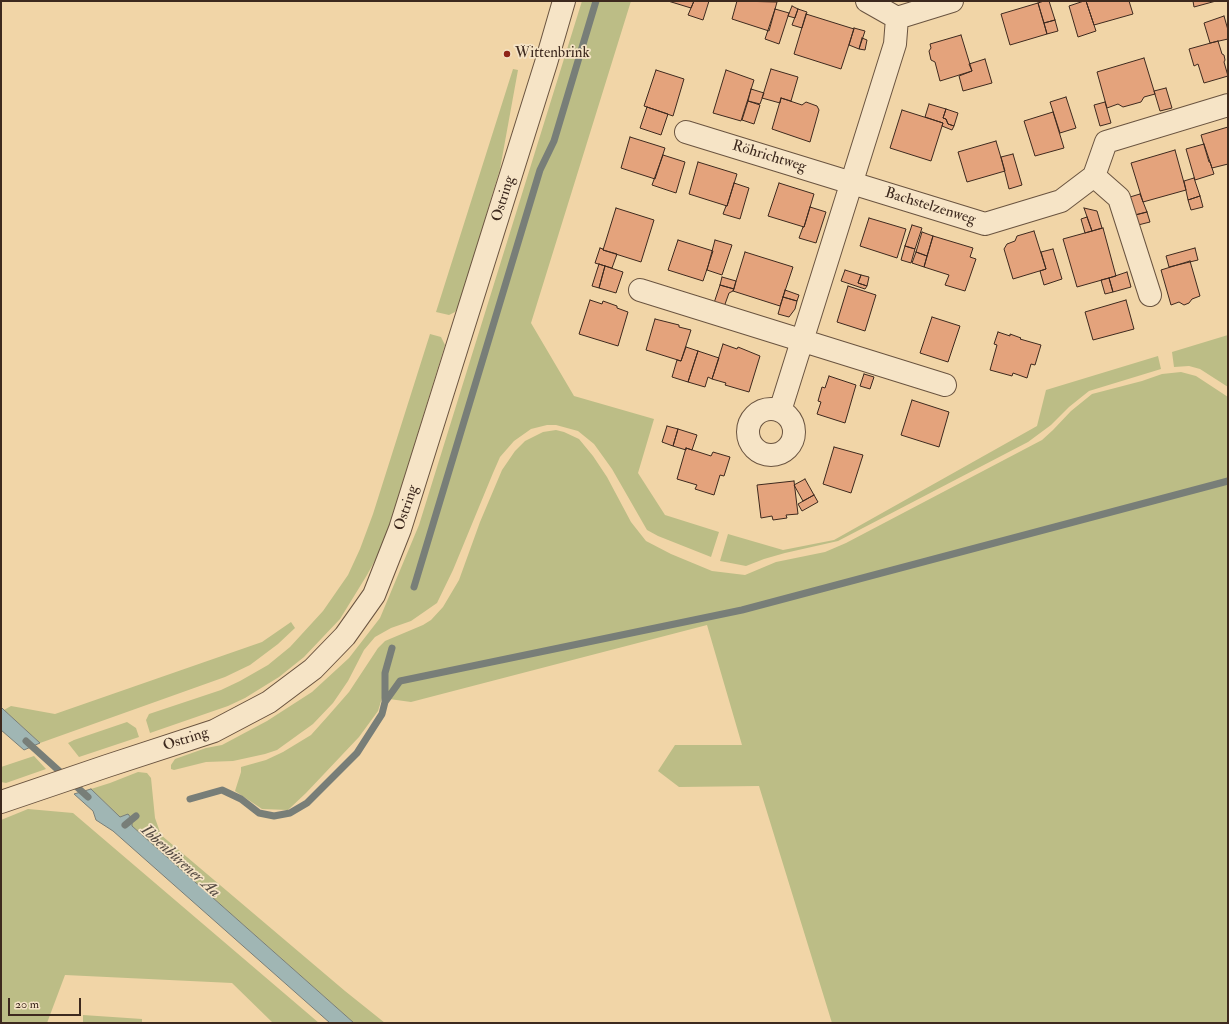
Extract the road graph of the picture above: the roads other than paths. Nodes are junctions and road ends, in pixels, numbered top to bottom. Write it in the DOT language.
graph roads {
  1 [pos="564,1"];
  2 [pos="867,1"];
  3 [pos="952,1"];
  4 [pos="897,18"];
  5 [pos="1228,105"];
  6 [pos="686,132"];
  7 [pos="1094,176"];
  8 [pos="851,183"];
  9 [pos="640,290"];
  10 [pos="1150,295"];
  11 [pos="803,341"];
  12 [pos="945,385"];
  13 [pos="780,411"];
  14 [pos="1,802"];
  1 -- 14 [label="street, Ostring"];
  2 -- 4 [label="street"];
  3 -- 4 [label="street"];
  4 -- 8 [label="street"];
  5 -- 7 [label="street"];
  6 -- 8 [label="street, Röhrichtweg"];
  7 -- 8 [label="street, Bachstelzenweg"];
  7 -- 10 [label="street"];
  8 -- 11 [label="street"];
  9 -- 11 [label="street"];
  11 -- 12 [label="street"];
  11 -- 13 [label="street"];
}
